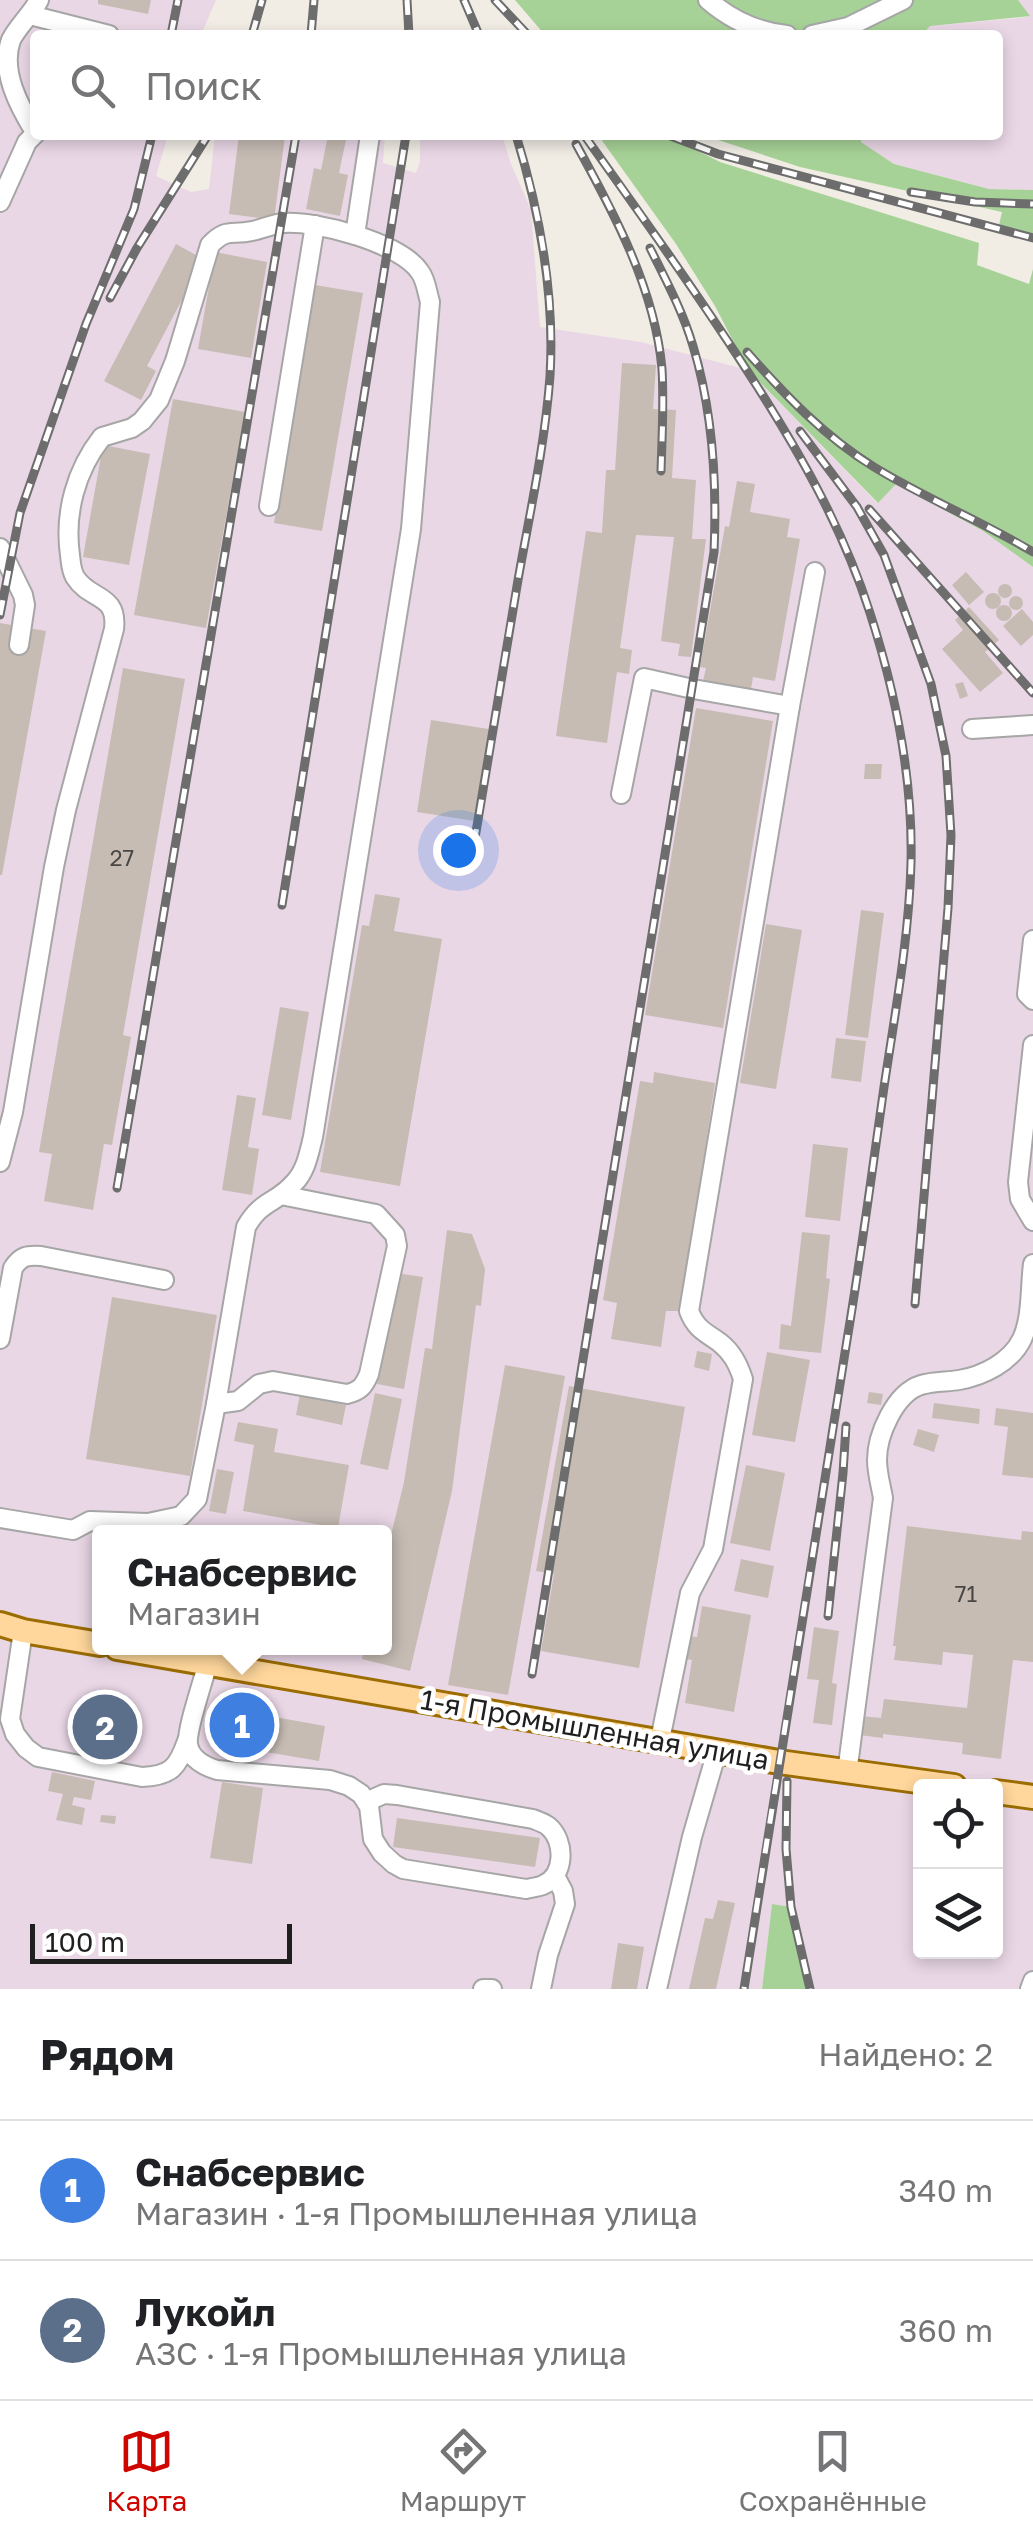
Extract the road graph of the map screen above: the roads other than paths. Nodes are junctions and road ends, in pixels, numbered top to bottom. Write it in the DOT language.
graph roads {
  1 [pos="708,0"];
  2 [pos="904,0"];
  3 [pos="34,8"];
  4 [pos="95,30"];
  5 [pos="758,30"];
  6 [pos="834,30"];
  7 [pos="30,124"];
  8 [pos="30,139"];
  9 [pos="369,140"];
  10 [pos="0,202"];
  11 [pos="315,226"];
  12 [pos="356,235"];
  13 [pos="269,506"];
  14 [pos="0,548"];
  15 [pos="815,572"];
  16 [pos="19,645"];
  17 [pos="790,706"];
  18 [pos="1033,725"];
  19 [pos="972,728"];
  20 [pos="621,794"];
  21 [pos="1033,940"];
  22 [pos="1033,1000"];
  23 [pos="1033,1045"];
  24 [pos="0,1162"];
  25 [pos="280,1194"];
  26 [pos="1033,1221"];
  27 [pos="1033,1264"];
  28 [pos="164,1280"];
  29 [pos="0,1339"];
  30 [pos="216,1404"];
  31 [pos="0,1518"];
  32 [pos="0,1624"];
  33 [pos="23,1631"];
  34 [pos="92,1643"];
  35 [pos="162,1655"];
  36 [pos="208,1662"];
  37 [pos="660,1740"];
  38 [pos="187,1742"];
  39 [pos="717,1751"];
  40 [pos="847,1772"];
  41 [pos="913,1781"];
  42 [pos="1003,1793"];
  43 [pos="1033,1797"];
  44 [pos="366,1802"];
  45 [pos="555,1876"];
  46 [pos="1033,1982"];
  47 [pos="484,1989"];
  48 [pos="492,1989"];
  49 [pos="540,1989"];
  50 [pos="657,1989"];
  51 [pos="1030,1989"];
  1 -- 5 [label="lane"];
  2 -- 6 [label="lane"];
  3 -- 4 [label="lane"];
  3 -- 7 [label="lane"];
  8 -- 10 [label="lane"];
  9 -- 12 [label="lane"];
  11 -- 12 [label="lane"];
  11 -- 13 [label="lane"];
  11 -- 24 [label="lane"];
  12 -- 25 [label="lane"];
  14 -- 16 [label="lane"];
  15 -- 17 [label="lane"];
  17 -- 20 [label="lane"];
  17 -- 37 [label="lane"];
  18 -- 19 [label="lane"];
  21 -- 22 [label="lane"];
  23 -- 26 [label="lane"];
  25 -- 30 [label="lane"];
  25 -- 30 [label="lane"];
  27 -- 40 [label="lane"];
  28 -- 29 [label="lane"];
  30 -- 31 [label="lane"];
  32 -- 33 [label="main road"];
  33 -- 34 [label="main road"];
  33 -- 38 [label="lane"];
  35 -- 36 [label="main road, 1-я Промышленная улица"];
  36 -- 37 [label="main road, 1-я Промышленная улица"];
  36 -- 38 [label="lane"];
  37 -- 39 [label="main road, 1-я Промышленная улица"];
  38 -- 44 [label="lane"];
  39 -- 40 [label="main road, 1-я Промышленная улица"];
  39 -- 50 [label="lane"];
  40 -- 41 [label="main road, 1-я Промышленная улица"];
  42 -- 43 [label="main road"];
  44 -- 45 [label="lane"];
  44 -- 45 [label="lane"];
  45 -- 49 [label="lane"];
  46 -- 51 [label="lane"];
  47 -- 48 [label="lane"];
}
